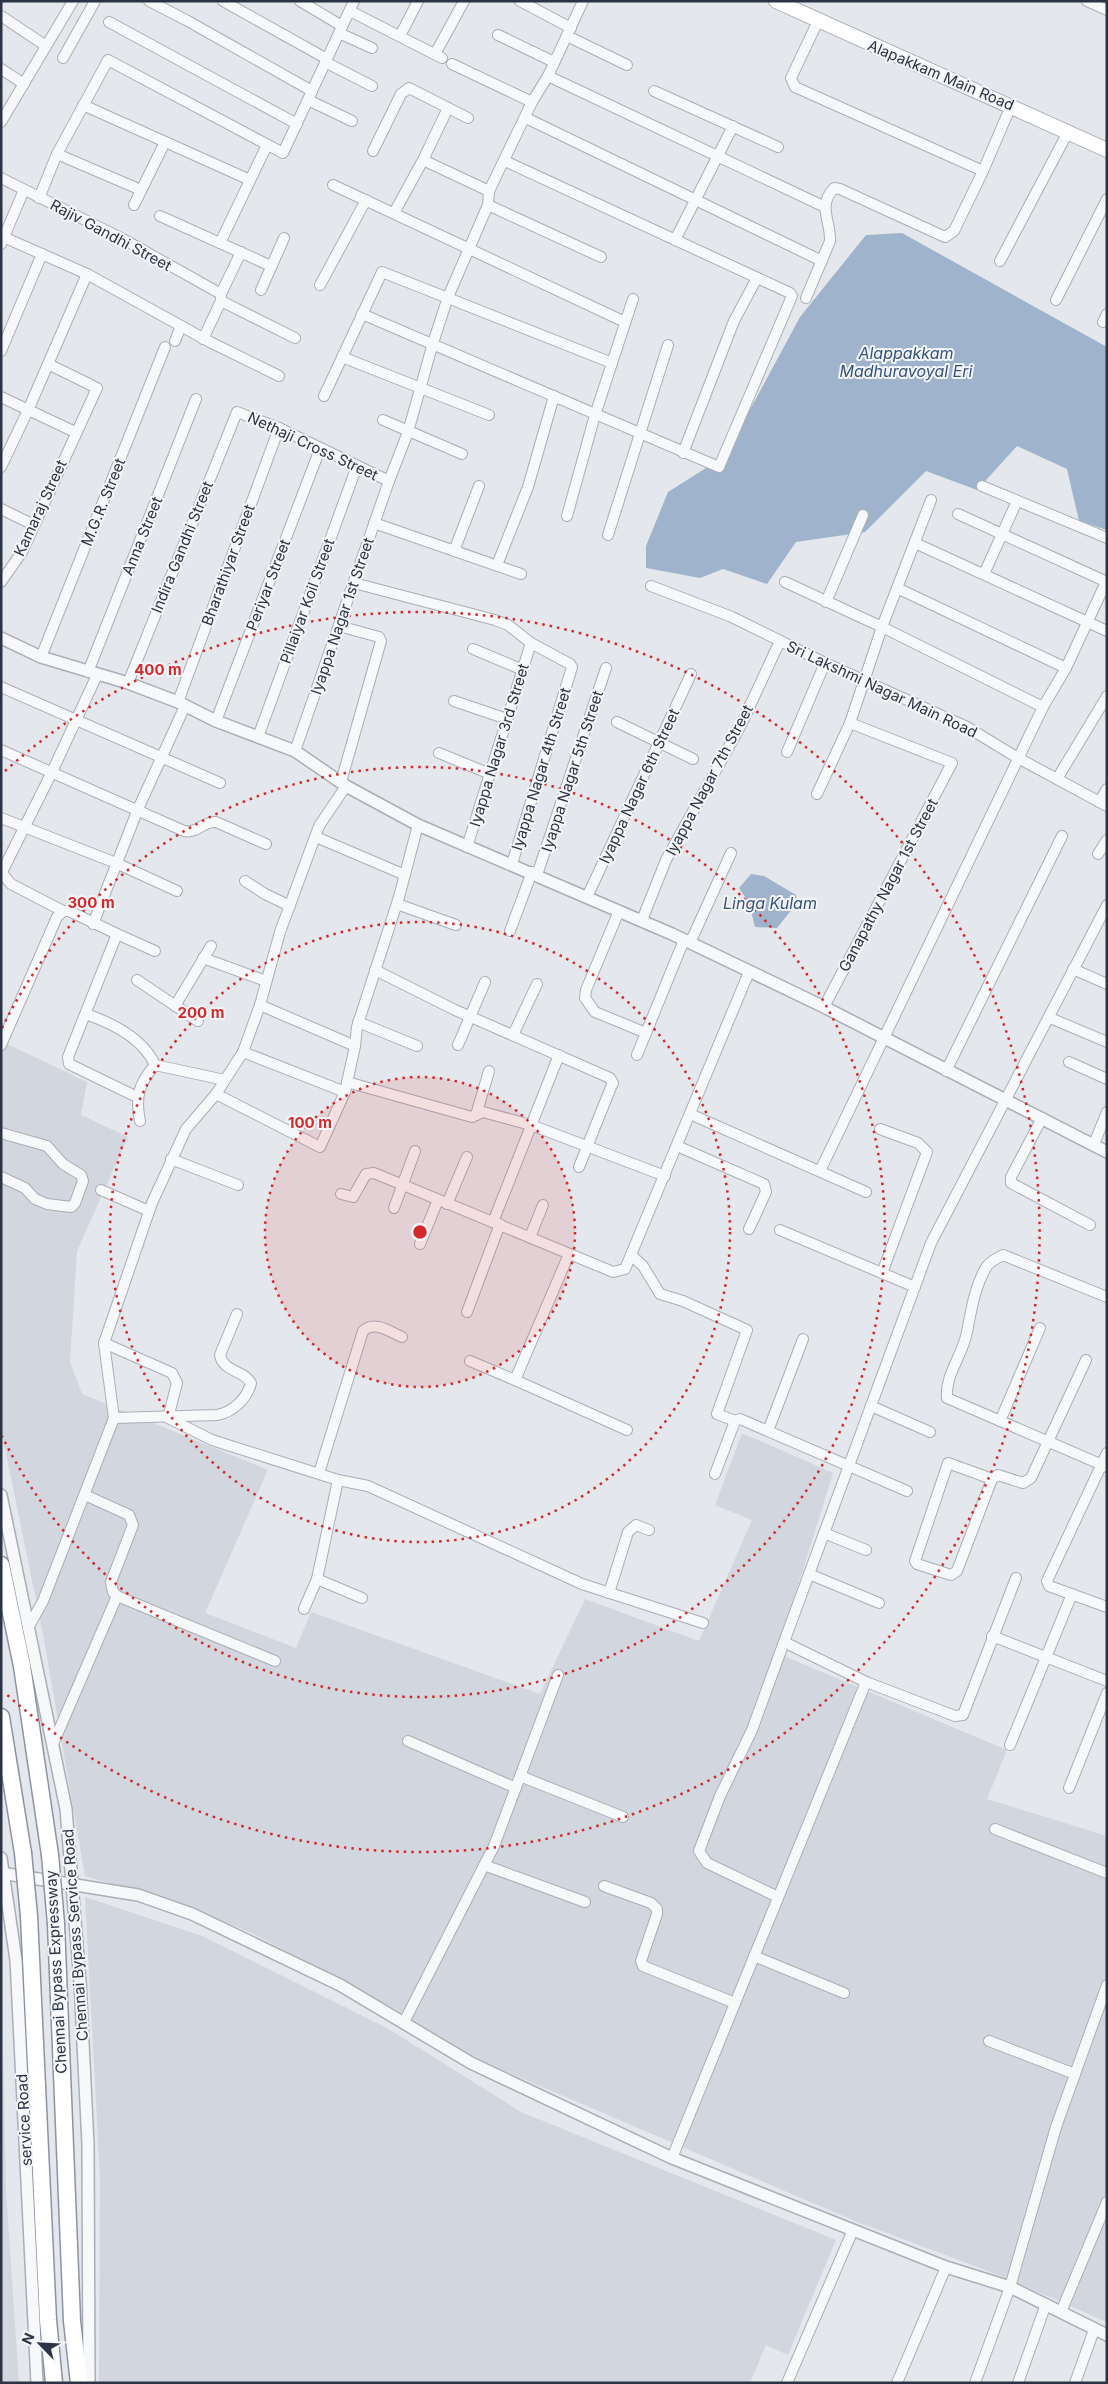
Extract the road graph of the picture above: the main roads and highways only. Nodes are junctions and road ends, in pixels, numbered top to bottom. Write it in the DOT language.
graph roads {
  1 [pos="776,1"];
  2 [pos="1106,148"];
  3 [pos="1,1565"];
  4 [pos="1,1717"];
  5 [pos="54,2383"];
  6 [pos="78,2383"];
  1 -- 2 [label="main road, Alapakkam Main Road"];
  3 -- 6 [label="highway, Chennai Bypass Expressway, bridge"];
  4 -- 5 [label="highway, Chennai Bypass Expressway, bridge"];
}
